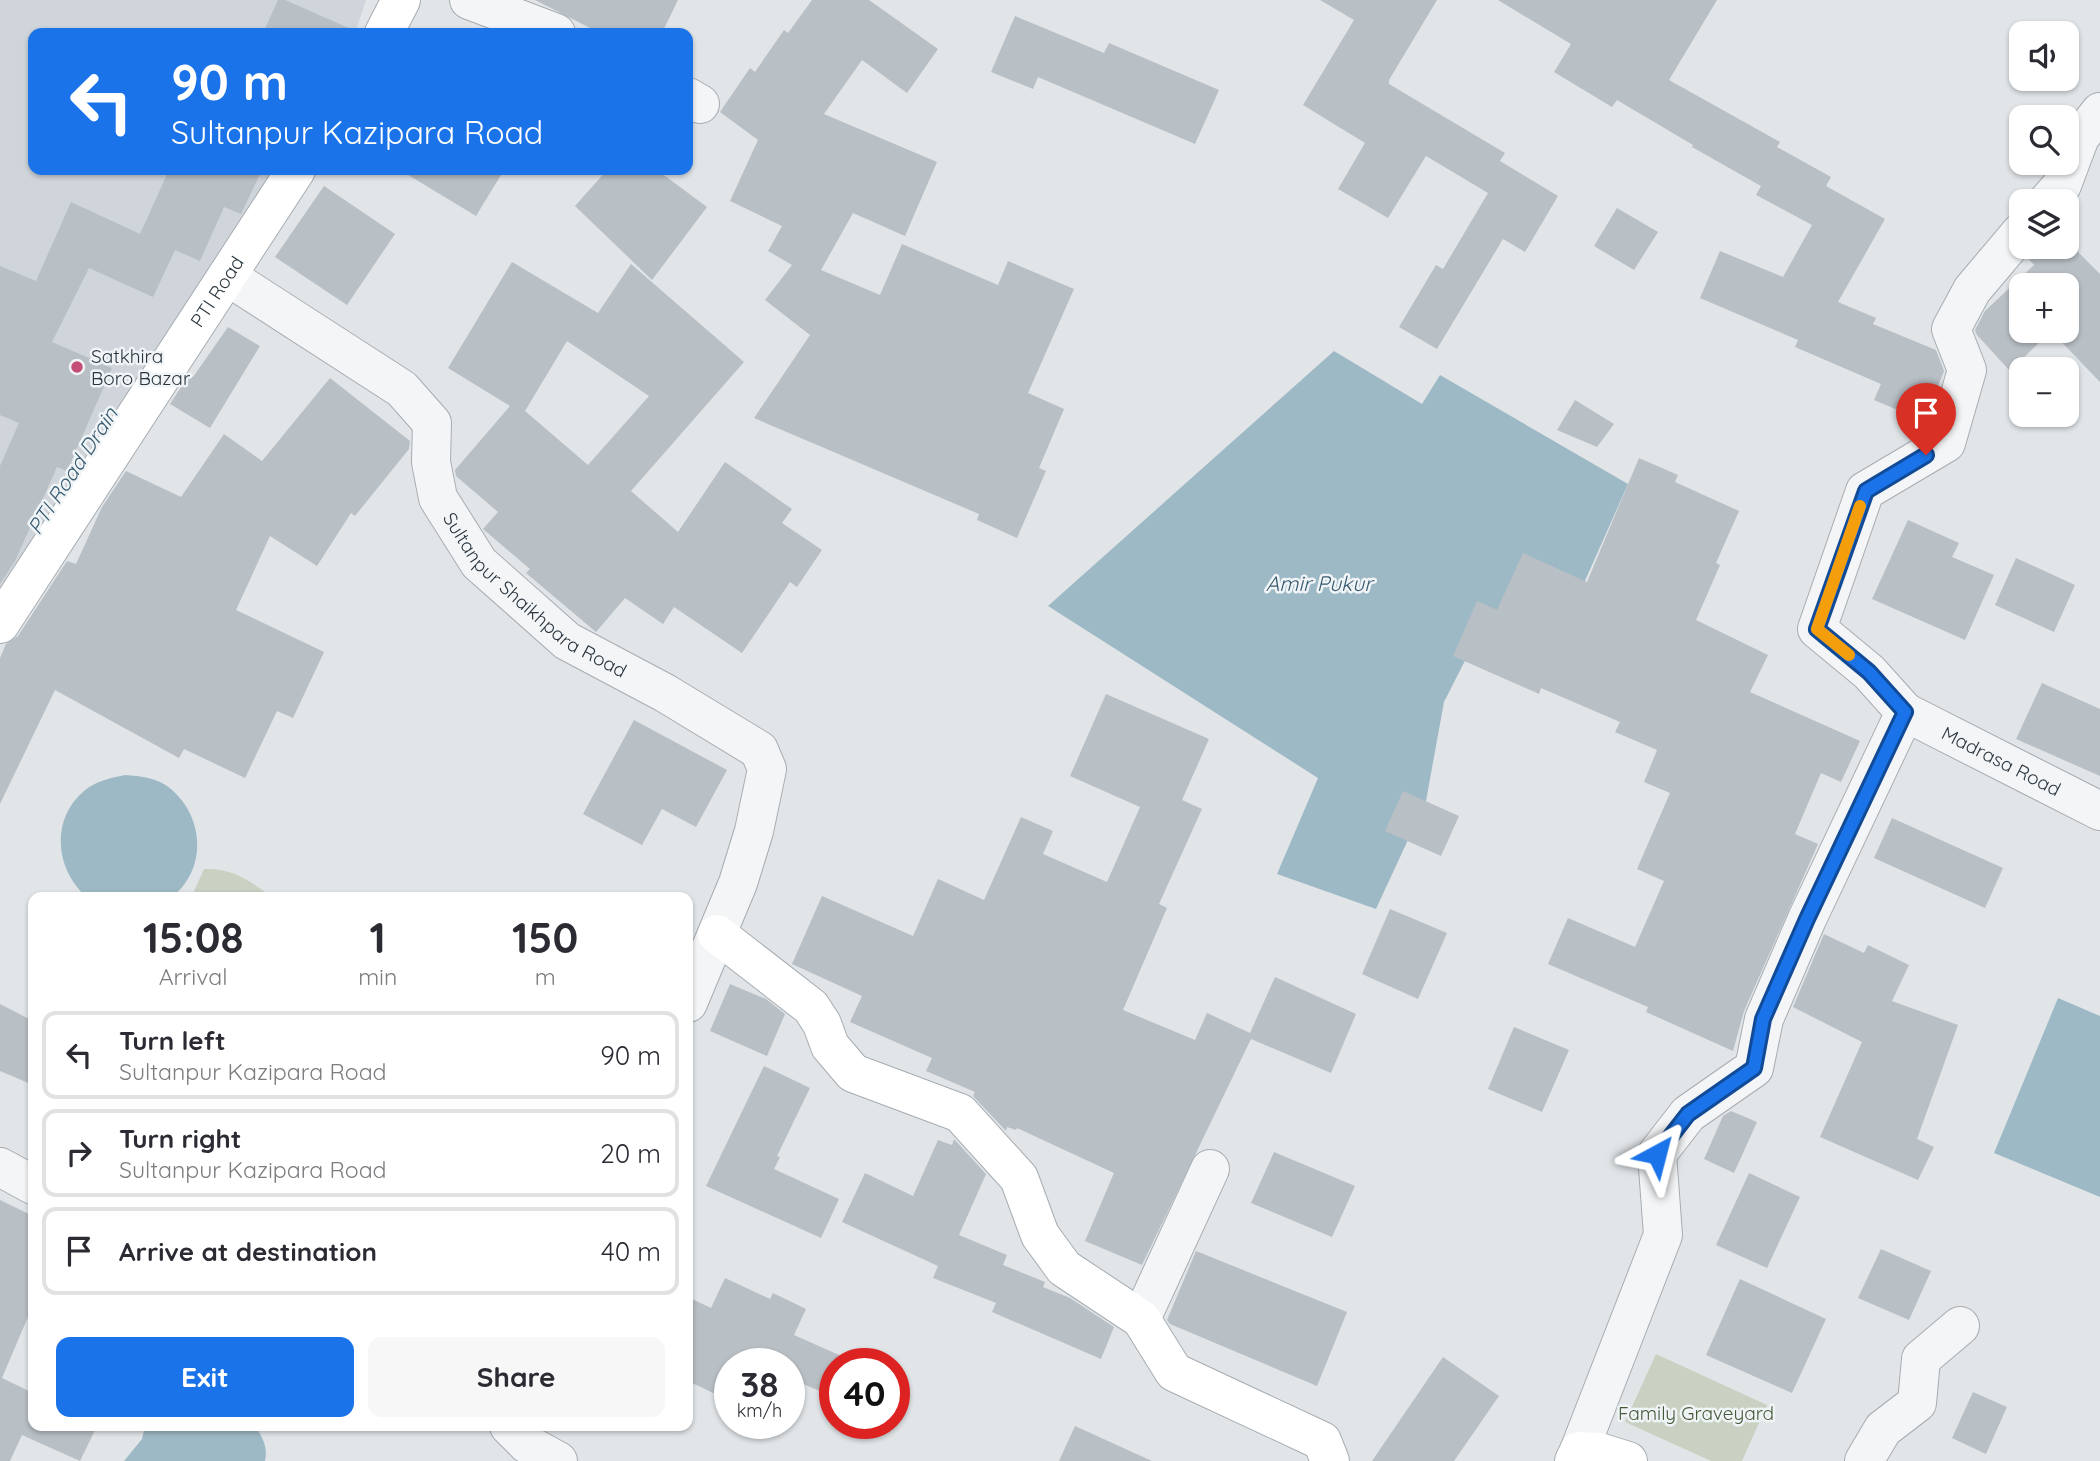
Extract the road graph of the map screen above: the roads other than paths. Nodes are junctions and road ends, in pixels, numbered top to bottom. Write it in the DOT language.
graph roads {
  1 [pos="401,0"];
  2 [pos="468,0"];
  3 [pos="387,28"];
  4 [pos="542,28"];
  5 [pos="2100,112"];
  6 [pos="293,175"];
  7 [pos="2058,189"];
  8 [pos="2009,246"];
  9 [pos="227,276"];
  10 [pos="0,624"];
  11 [pos="1905,712"];
  12 [pos="2100,811"];
  13 [pos="717,934"];
  14 [pos="693,991"];
  15 [pos="0,1167"];
  16 [pos="1210,1169"];
  17 [pos="28,1182"];
  18 [pos="1141,1319"];
  19 [pos="1960,1326"];
  20 [pos="514,1431"];
  21 [pos="1576,1456"];
  22 [pos="558,1461"];
  23 [pos="1330,1461"];
  24 [pos="1628,1461"];
  25 [pos="1864,1461"];
  1 -- 3 [label="main road"];
  2 -- 4 [label="street"];
  5 -- 7 [label="street"];
  6 -- 9 [label="main road, PTI Road"];
  8 -- 11 [label="street"];
  9 -- 10 [label="main road, PTI Road"];
  9 -- 13 [label="street, Sultanpur Shaikhpara Road"];
  11 -- 12 [label="street, Madrasa Road"];
  11 -- 21 [label="street"];
  13 -- 14 [label="street, Sultanpur Shaikhpara Road"];
  13 -- 18 [label="main road"];
  15 -- 17 [label="street"];
  16 -- 18 [label="street"];
  18 -- 23 [label="main road"];
  19 -- 25 [label="street"];
  20 -- 22 [label="street"];
  21 -- 24 [label="main road"];
}
